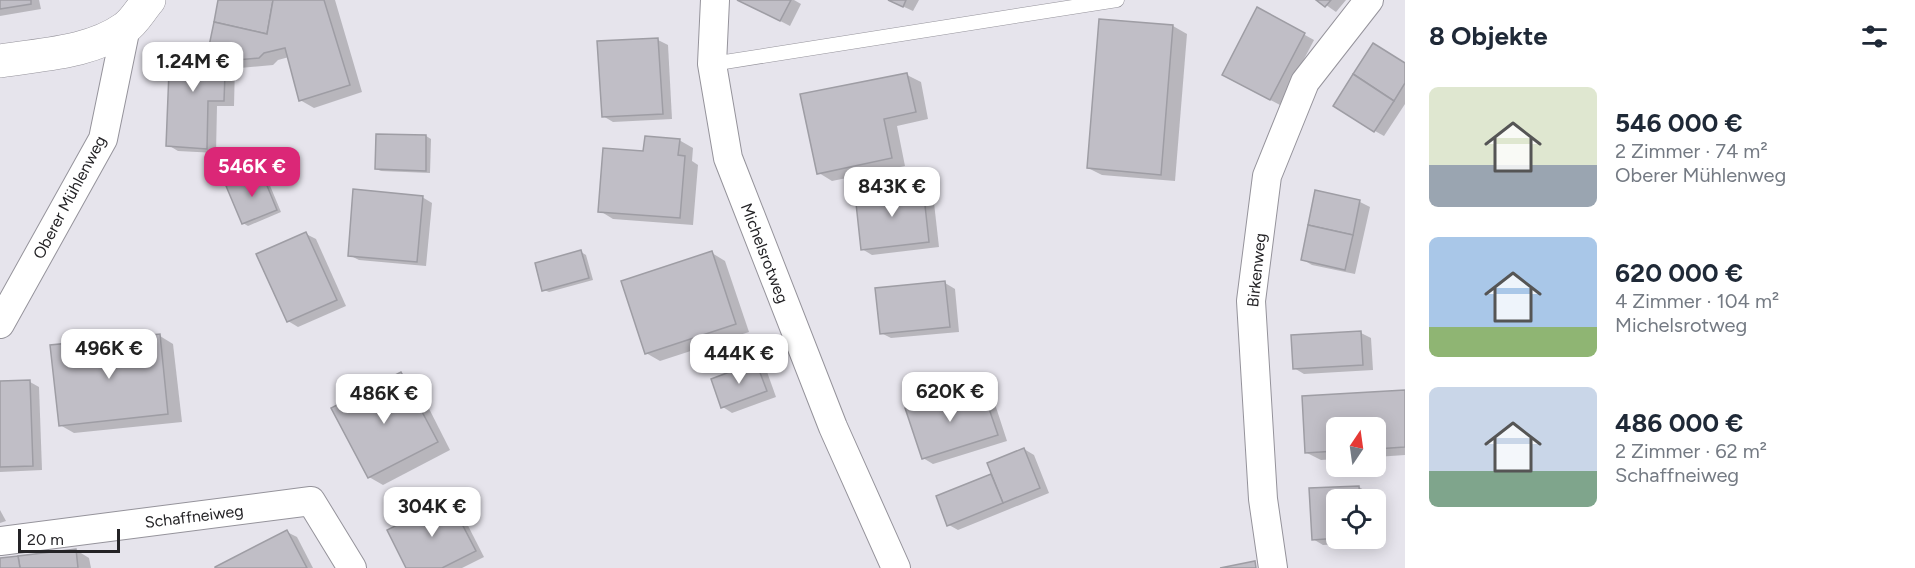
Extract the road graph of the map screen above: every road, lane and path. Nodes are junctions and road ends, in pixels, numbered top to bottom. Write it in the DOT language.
graph roads {
  1 [pos="148,0"];
  2 [pos="715,0"];
  3 [pos="1117,0"];
  4 [pos="1369,0"];
  5 [pos="126,27"];
  6 [pos="0,61"];
  7 [pos="712,64"];
  8 [pos="0,324"];
  9 [pos="0,541"];
  10 [pos="352,568"];
  11 [pos="896,568"];
  12 [pos="1273,568"];
  1 -- 5 [label="street, Oberer Mühlenweg"];
  2 -- 7 [label="street, Michelsrotweg"];
  3 -- 7 [label="lane"];
  4 -- 12 [label="street, Birkenweg"];
  5 -- 6 [label="street"];
  5 -- 8 [label="street, Oberer Mühlenweg"];
  7 -- 11 [label="street, Michelsrotweg"];
  9 -- 10 [label="street, Schaffneiweg"];
}
